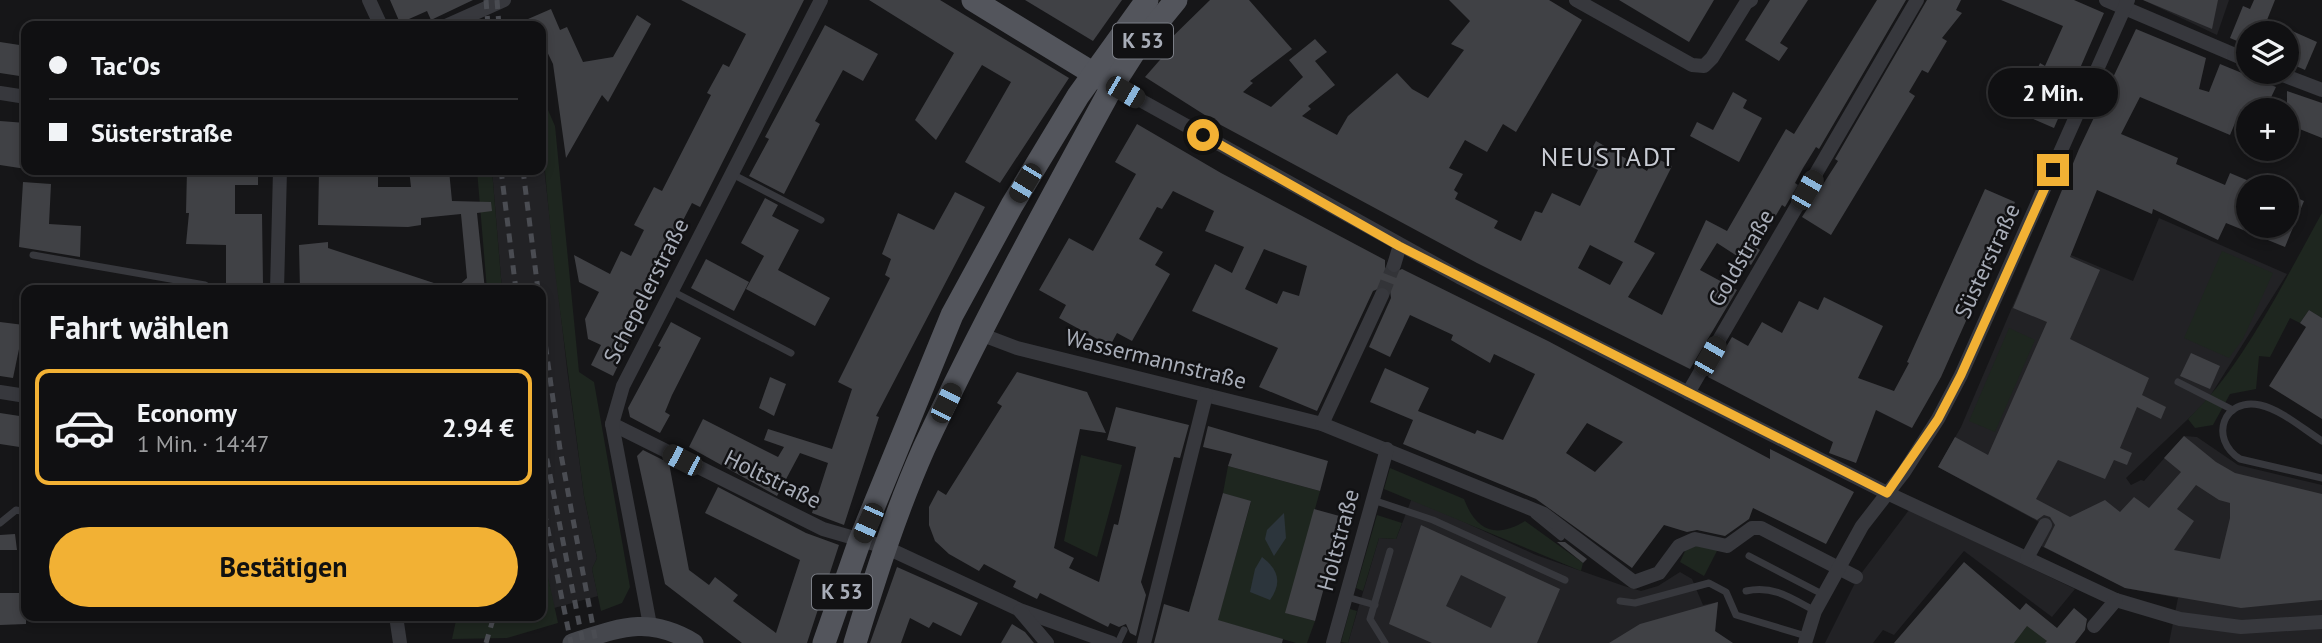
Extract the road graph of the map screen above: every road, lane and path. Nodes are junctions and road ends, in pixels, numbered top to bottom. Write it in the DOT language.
graph roads {
  1 [pos="369,0"];
  2 [pos="504,0"];
  3 [pos="821,0"];
  4 [pos="973,0"];
  5 [pos="1147,0"];
  6 [pos="1176,0"];
  7 [pos="1576,0"];
  8 [pos="1751,0"];
  9 [pos="1917,0"];
  10 [pos="2106,0"];
  11 [pos="2127,4"];
  12 [pos="379,21"];
  13 [pos="457,21"];
  14 [pos="2236,55"];
  15 [pos="1093,73"];
  16 [pos="2299,81"];
  17 [pos="1113,85"];
  18 [pos="2322,90"];
  19 [pos="0,93"];
  20 [pos="21,96"];
  21 [pos="732,174"];
  22 [pos="280,175"];
  23 [pos="821,220"];
  24 [pos="1399,246"];
  25 [pos="33,255"];
  26 [pos="1394,265"];
  27 [pos="205,285"];
  28 [pos="277,285"];
  29 [pos="672,291"];
  30 [pos="1382,295"];
  31 [pos="980,334"];
  32 [pos="791,353"];
  33 [pos="2178,382"];
  34 [pos="0,392"];
  35 [pos="1688,393"];
  36 [pos="21,395"];
  37 [pos="1206,395"];
  38 [pos="2233,410"];
  39 [pos="1322,424"];
  40 [pos="612,425"];
  41 [pos="2322,441"];
  42 [pos="1387,449"];
  43 [pos="2322,478"];
  44 [pos="1887,493"];
  45 [pos="1373,500"];
  46 [pos="1523,505"];
  47 [pos="21,511"];
  48 [pos="0,523"];
  49 [pos="2045,525"];
  50 [pos="1560,537"];
  51 [pos="860,540"];
  52 [pos="885,547"];
  53 [pos="1390,551"];
  54 [pos="1749,556"];
  55 [pos="2027,558"];
  56 [pos="1839,567"];
  57 [pos="1856,577"];
  58 [pos="1564,580"];
  59 [pos="1746,591"];
  60 [pos="1824,595"];
  61 [pos="1347,597"];
  62 [pos="2116,600"];
  63 [pos="1620,601"];
  64 [pos="1374,605"];
  65 [pos="1020,610"];
  66 [pos="1815,611"];
  67 [pos="397,621"];
  68 [pos="2322,622"];
  69 [pos="650,625"];
  70 [pos="2094,626"];
  71 [pos="1124,630"];
  72 [pos="1806,639"];
  73 [pos="400,643"];
  74 [pos="572,643"];
  75 [pos="694,643"];
  76 [pos="824,643"];
  77 [pos="855,643"];
  78 [pos="1047,643"];
  79 [pos="1112,643"];
  80 [pos="1118,643"];
  81 [pos="1144,643"];
  82 [pos="1333,643"];
  83 [pos="1385,643"];
  1 -- 12 [label="street"];
  2 -- 13 [label="street"];
  3 -- 21 [label="street, Schepelerstraße"];
  4 -- 15 [label="main road"];
  5 -- 15 [label="main road, K 53"];
  6 -- 17 [label="main road, K 53"];
  7 -- 8 [label="street"];
  9 -- 35 [label="street, Goldstraße"];
  10 -- 11 [label="street"];
  11 -- 14 [label="street"];
  11 -- 44 [label="street, Süsterstraße"];
  15 -- 17 [label="main road"];
  15 -- 51 [label="main road, K 53"];
  16 -- 18 [label="street"];
  17 -- 24 [label="street"];
  17 -- 31 [label="main road, K 53"];
  19 -- 20 [label="street"];
  21 -- 23 [label="lane"];
  21 -- 29 [label="street, Schepelerstraße"];
  22 -- 28 [label="street"];
  24 -- 26 [label="street"];
  24 -- 35 [label="street"];
  25 -- 27 [label="lane"];
  29 -- 32 [label="lane"];
  29 -- 40 [label="street, Schepelerstraße"];
  30 -- 39 [label="street"];
  31 -- 37 [label="street, Wassermannstraße"];
  31 -- 52 [label="main road, K 53"];
  33 -- 38 [label="lane"];
  34 -- 36 [label="street"];
  35 -- 44 [label="street"];
  37 -- 39 [label="street, Wassermannstraße"];
  37 -- 81 [label="street"];
  38 -- 41 [label="lane"];
  38 -- 43 [label="lane"];
  39 -- 42 [label="street, Wassermannstraße"];
  40 -- 51 [label="street, Holtstraße"];
  40 -- 69 [label="street, Schepelerstraße"];
  42 -- 45 [label="street, Holtstraße"];
  42 -- 46 [label="street, Wassermannstraße"];
  44 -- 55 [label="street"];
  44 -- 56 [label="street, Süsterstraße"];
  45 -- 58 [label="lane"];
  45 -- 61 [label="street, Holtstraße"];
  46 -- 50 [label="lane"];
  46 -- 56 [label="street, Wassermannstraße"];
  47 -- 48 [label="lane"];
  49 -- 55 [label="street"];
  51 -- 52 [label="street, Holtstraße"];
  51 -- 76 [label="main road, K 53"];
  52 -- 65 [label="street, Holtstraße"];
  52 -- 77 [label="main road, K 53"];
  53 -- 64 [label="lane"];
  54 -- 60 [label="lane"];
  55 -- 62 [label="street"];
  56 -- 57 [label="street"];
  56 -- 60 [label="street, Süsterstraße"];
  59 -- 66 [label="lane"];
  60 -- 66 [label="street, Süsterstraße"];
  61 -- 64 [label="lane"];
  61 -- 82 [label="street, Holtstraße"];
  62 -- 68 [label="street"];
  62 -- 70 [label="street"];
  63 -- 72 [label="lane"];
  64 -- 83 [label="lane"];
  65 -- 78 [label="street"];
  65 -- 79 [label="street, Holtstraße"];
  66 -- 72 [label="street, Süsterstraße"];
  67 -- 73 [label="street"];
  69 -- 74 [label="main road"];
  69 -- 75 [label="main road"];
  71 -- 80 [label="lane"];
}
